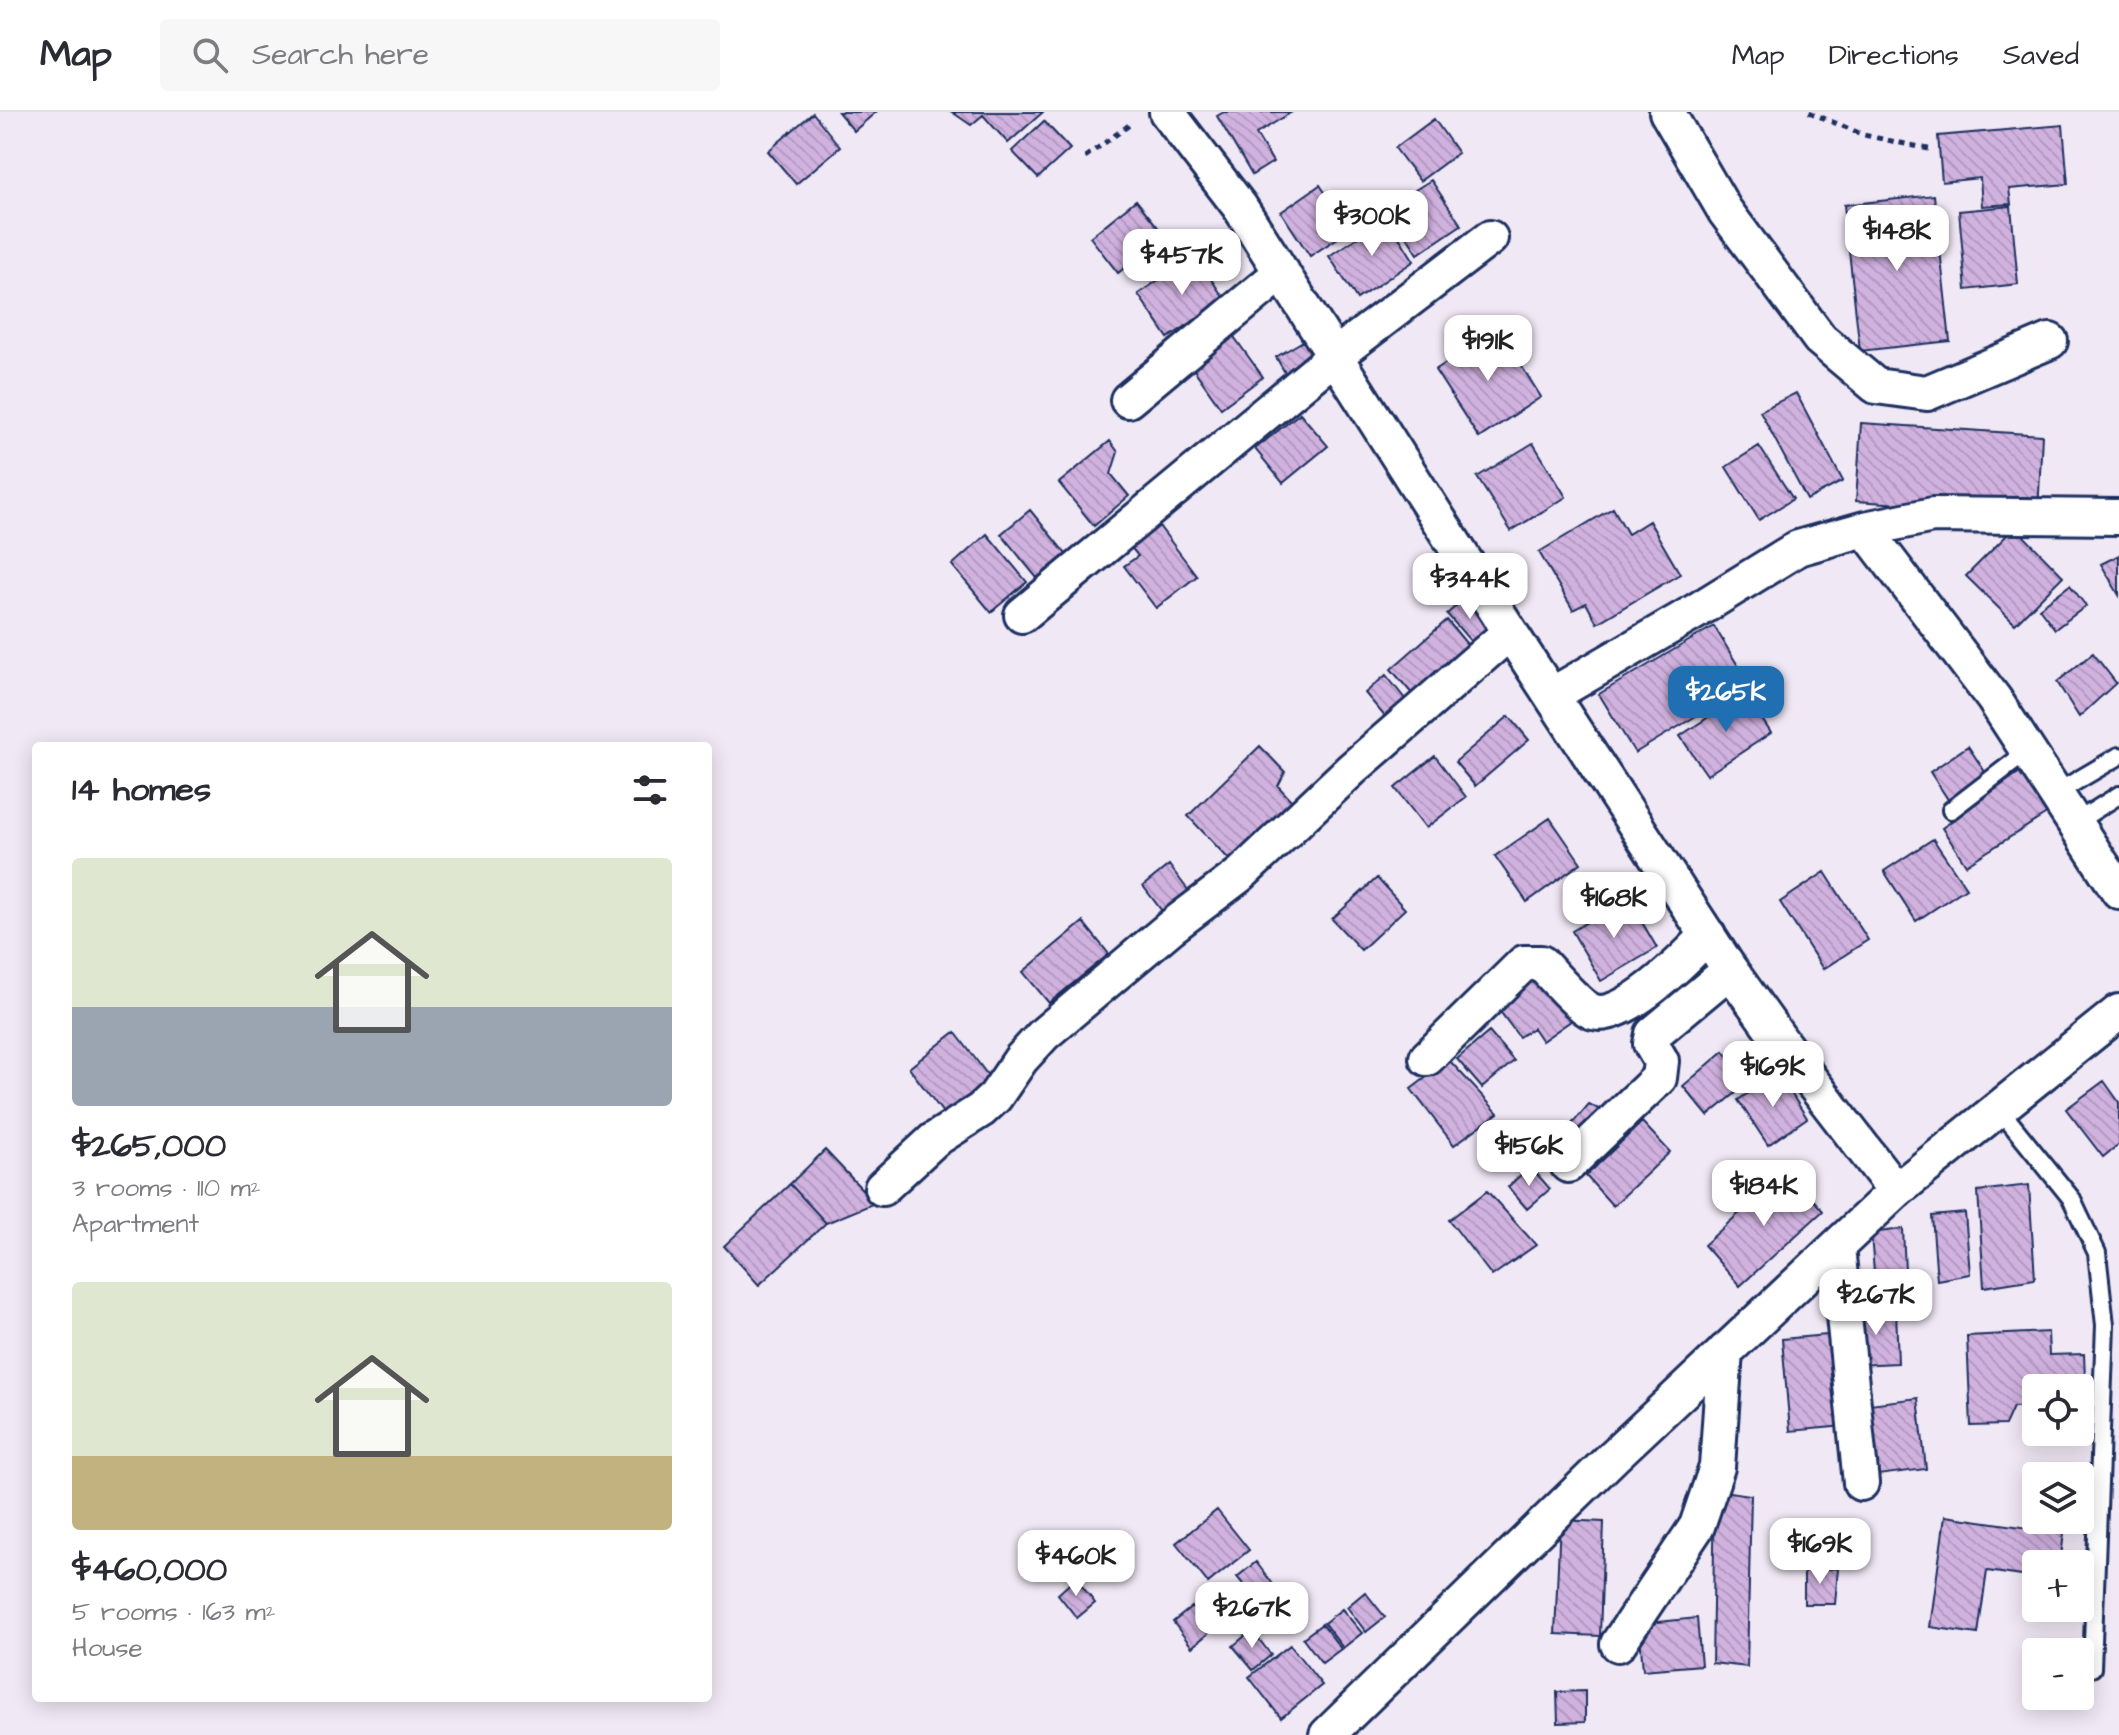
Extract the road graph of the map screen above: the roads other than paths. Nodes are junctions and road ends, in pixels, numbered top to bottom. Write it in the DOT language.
graph roads {
  1 [pos="1667,112"];
  2 [pos="1151,116"];
  3 [pos="1490,238"];
  4 [pos="1282,272"];
  5 [pos="2050,341"];
  6 [pos="1335,356"];
  7 [pos="1128,400"];
  8 [pos="2119,517"];
  9 [pos="1865,529"];
  10 [pos="1022,615"];
  11 [pos="1510,632"];
  12 [pos="1552,695"];
  13 [pos="2028,751"];
  14 [pos="2119,756"];
  15 [pos="2056,793"];
  16 [pos="2119,795"];
  17 [pos="1951,810"];
  18 [pos="2076,822"];
  19 [pos="2119,891"];
  20 [pos="1708,935"];
  21 [pos="1730,970"];
  22 [pos="2119,1012"];
  23 [pos="1427,1058"];
  24 [pos="2000,1110"];
  25 [pos="1568,1165"];
  26 [pos="882,1188"];
  27 [pos="1896,1191"];
  28 [pos="1837,1247"];
  29 [pos="1725,1351"];
  30 [pos="1861,1483"];
  31 [pos="2093,1638"];
  32 [pos="1618,1644"];
  33 [pos="1327,1735"];
  1 -- 5 [label="street"];
  2 -- 4 [label="street"];
  3 -- 6 [label="street"];
  4 -- 6 [label="street"];
  4 -- 7 [label="street"];
  6 -- 10 [label="street"];
  6 -- 11 [label="street"];
  8 -- 9 [label="street"];
  9 -- 12 [label="street"];
  9 -- 13 [label="street"];
  11 -- 12 [label="street"];
  11 -- 26 [label="street"];
  12 -- 20 [label="street"];
  13 -- 15 [label="street"];
  13 -- 17 [label="lane"];
  14 -- 15 [label="lane"];
  15 -- 18 [label="street"];
  16 -- 18 [label="lane"];
  18 -- 19 [label="street"];
  20 -- 21 [label="street"];
  20 -- 23 [label="street"];
  21 -- 25 [label="street"];
  21 -- 27 [label="street"];
  22 -- 24 [label="street"];
  24 -- 27 [label="street"];
  24 -- 31 [label="lane"];
  27 -- 28 [label="street"];
  28 -- 29 [label="street"];
  28 -- 30 [label="street"];
  29 -- 32 [label="street"];
  29 -- 33 [label="street"];
}
